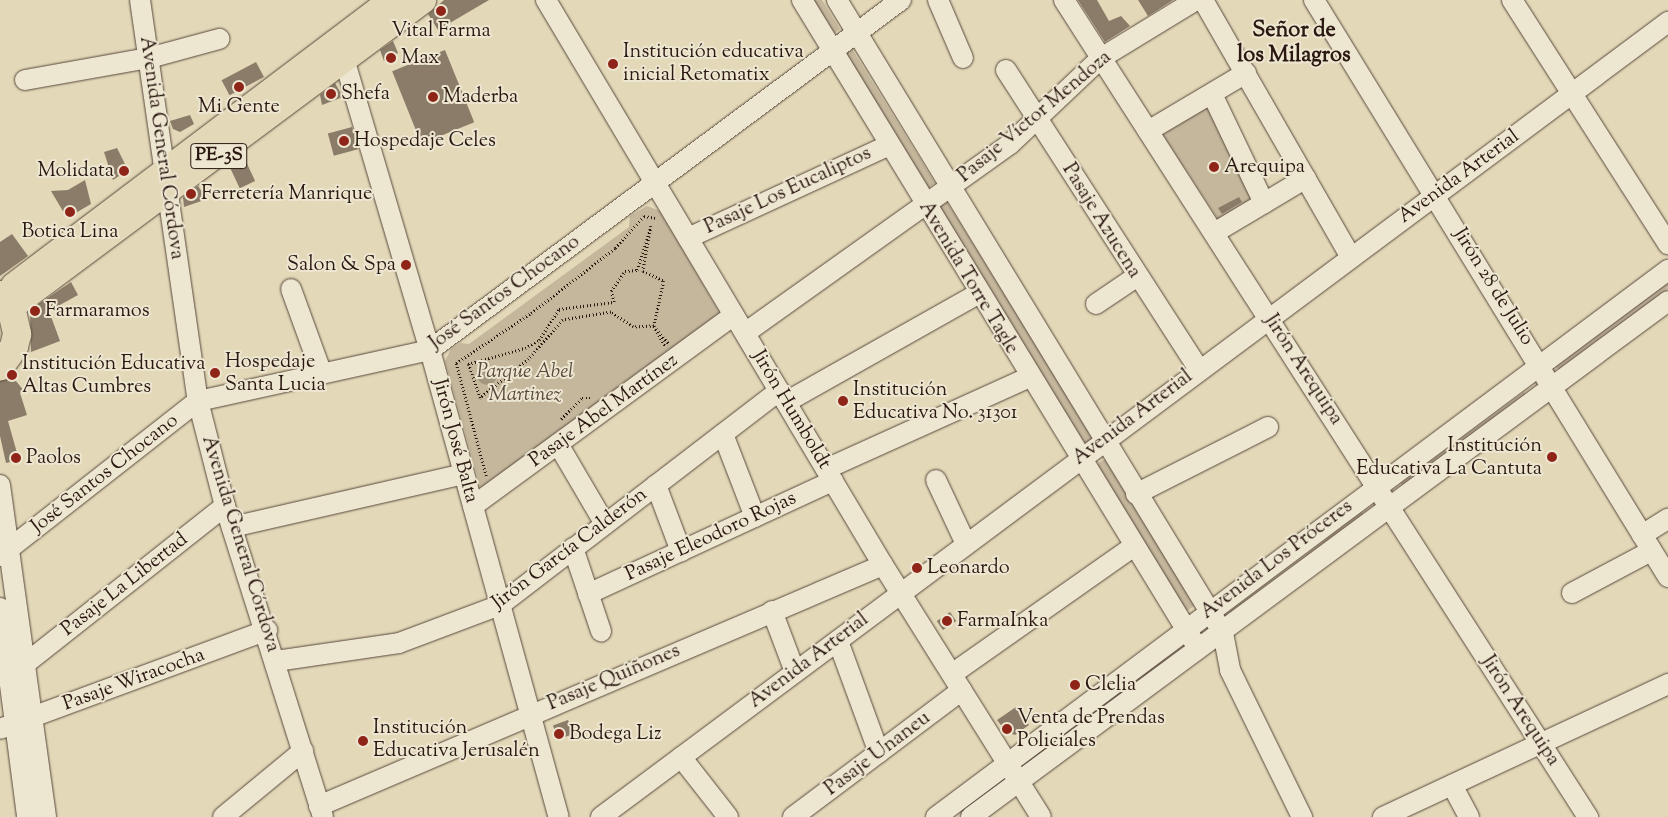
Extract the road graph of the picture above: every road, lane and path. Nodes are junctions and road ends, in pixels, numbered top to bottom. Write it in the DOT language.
graph roads {
  1 [pos="140,0"];
  2 [pos="390,0"];
  3 [pos="423,0"];
  4 [pos="546,0"];
  5 [pos="802,0"];
  6 [pos="837,0"];
  7 [pos="901,0"];
  8 [pos="938,0"];
  9 [pos="1064,0"];
  10 [pos="1196,0"];
  11 [pos="1203,0"];
  12 [pos="1314,0"];
  13 [pos="1512,0"];
  14 [pos="1668,22"];
  15 [pos="858,34"];
  16 [pos="219,39"];
  17 [pos="342,49"];
  18 [pos="834,53"];
  19 [pos="149,58"];
  20 [pos="963,58"];
  21 [pos="1101,58"];
  22 [pos="1006,70"];
  23 [pos="1246,74"];
  24 [pos="25,80"];
  25 [pos="1572,93"];
  26 [pos="1212,94"];
  27 [pos="1037,118"];
  28 [pos="1148,131"];
  29 [pos="889,145"];
  30 [pos="1306,178"];
  31 [pos="166,183"];
  32 [pos="656,184"];
  33 [pos="952,188"];
  34 [pos="1435,194"];
  35 [pos="1264,203"];
  36 [pos="926,207"];
  37 [pos="659,224"];
  38 [pos="1214,233"];
  39 [pos="688,238"];
  40 [pos="1668,244"];
  41 [pos="1351,256"];
  42 [pos="1668,270"];
  43 [pos="1136,277"];
  44 [pos="292,289"];
  45 [pos="978,294"];
  46 [pos="4,299"];
  47 [pos="1668,301"];
  48 [pos="1096,304"];
  49 [pos="734,315"];
  50 [pos="1269,317"];
  51 [pos="654,326"];
  52 [pos="745,333"];
  53 [pos="666,348"];
  54 [pos="430,350"];
  55 [pos="674,350"];
  56 [pos="1540,363"];
  57 [pos="0,366"];
  58 [pos="1199,369"];
  59 [pos="322,374"];
  60 [pos="1028,378"];
  61 [pos="1554,386"];
  62 [pos="595,396"];
  63 [pos="782,396"];
  64 [pos="198,401"];
  65 [pos="1268,427"];
  66 [pos="557,434"];
  67 [pos="723,434"];
  68 [pos="1102,441"];
  69 [pos="1080,458"];
  70 [pos="464,474"];
  71 [pos="830,475"];
  72 [pos="936,480"];
  73 [pos="487,481"];
  74 [pos="0,485"];
  75 [pos="656,485"];
  76 [pos="1378,485"];
  77 [pos="1136,494"];
  78 [pos="225,506"];
  79 [pos="473,506"];
  80 [pos="1390,507"];
  81 [pos="755,517"];
  82 [pos="1668,519"];
  83 [pos="605,524"];
  84 [pos="232,527"];
  85 [pos="1647,543"];
  86 [pos="966,544"];
  87 [pos="1133,547"];
  88 [pos="574,548"];
  89 [pos="681,551"];
  90 [pos="5,552"];
  91 [pos="883,565"];
  92 [pos="1668,577"];
  93 [pos="901,592"];
  94 [pos="1572,593"];
  95 [pos="588,594"];
  96 [pos="500,604"];
  97 [pos="0,608"];
  98 [pos="772,611"];
  99 [pos="1210,611"];
  100 [pos="267,630"];
  101 [pos="1184,630"];
  102 [pos="601,631"];
  103 [pos="1222,633"];
  104 [pos="838,640"];
  105 [pos="1200,648"];
  106 [pos="276,661"];
  107 [pos="25,664"];
  108 [pos="1230,670"];
  109 [pos="795,672"];
  110 [pos="957,682"];
  111 [pos="1668,684"];
  112 [pos="530,713"];
  113 [pos="15,724"];
  114 [pos="1540,743"];
  115 [pos="303,751"];
  116 [pos="879,753"];
  117 [pos="681,757"];
  118 [pos="1008,762"];
  119 [pos="1019,781"];
  120 [pos="1452,784"];
  121 [pos="321,812"];
  122 [pos="27,817"];
  123 [pos="46,817"];
  124 [pos="223,817"];
  125 [pos="559,817"];
  126 [pos="601,817"];
  127 [pos="728,817"];
  128 [pos="793,817"];
  129 [pos="936,817"];
  130 [pos="971,817"];
  131 [pos="1041,817"];
  132 [pos="1302,817"];
  133 [pos="1383,817"];
  134 [pos="1469,817"];
  135 [pos="1588,817"];
  1 -- 19 [label="street, Avenida General Córdova"];
  2 -- 17 [label="main road, PE-3S"];
  3 -- 17 [label="main road, PE-3S"];
  4 -- 32 [label="street, Jirón Humboldt"];
  5 -- 18 [label="street, Avenida Torre Tagle"];
  6 -- 15 [label="street, Avenida Torre Tagle"];
  7 -- 15 [label="street, José Santos Chocano"];
  8 -- 20 [label="street"];
  9 -- 21 [label="street, Jirón Arequipa"];
  10 -- 21 [label="street, Pasaje Víctor Mendoza"];
  11 -- 23 [label="street"];
  12 -- 34 [label="street, Jirón 28 de Julio"];
  13 -- 25 [label="street"];
  14 -- 25 [label="street, Avenida Arterial"];
  15 -- 18 [label="street, José Santos Chocano"];
  15 -- 33 [label="street, Avenida Torre Tagle"];
  16 -- 19 [label="street"];
  17 -- 31 [label="main road, PE-3S"];
  17 -- 54 [label="street, Jirón José Balta"];
  18 -- 29 [label="street, Avenida Torre Tagle"];
  18 -- 32 [label="street, José Santos Chocano"];
  19 -- 24 [label="street"];
  19 -- 31 [label="street, Avenida General Córdova"];
  21 -- 27 [label="street, Pasaje Víctor Mendoza"];
  21 -- 28 [label="street, Jirón Arequipa"];
  22 -- 27 [label="street, Pasaje Azucena"];
  23 -- 26 [label="street"];
  23 -- 30 [label="street"];
  25 -- 34 [label="street, Avenida Arterial"];
  25 -- 40 [label="street"];
  26 -- 28 [label="street"];
  26 -- 35 [label="street"];
  27 -- 33 [label="street, Pasaje Víctor Mendoza"];
  27 -- 43 [label="street, Pasaje Azucena"];
  28 -- 38 [label="street, Jirón Arequipa"];
  29 -- 36 [label="street, Avenida Torre Tagle"];
  29 -- 39 [label="street, Pasaje Los Eucaliptos"];
  30 -- 35 [label="street"];
  30 -- 41 [label="street"];
  31 -- 46 [label="main road, PE-3S"];
  31 -- 64 [label="street, Avenida General Córdova"];
  32 -- 39 [label="street, Jirón Humboldt"];
  32 -- 54 [label="street, José Santos Chocano"];
  33 -- 36 [label="street"];
  33 -- 68 [label="street, Avenida Torre Tagle"];
  34 -- 41 [label="street, Avenida Arterial"];
  34 -- 56 [label="street, Jirón 28 de Julio"];
  35 -- 38 [label="street"];
  36 -- 45 [label="street, Avenida Torre Tagle"];
  36 -- 52 [label="street"];
  37 -- 73 [label="path"];
  38 -- 50 [label="street, Jirón Arequipa"];
  39 -- 49 [label="street, Jirón Humboldt"];
  41 -- 50 [label="street, Avenida Arterial"];
  42 -- 56 [label="street, Avenida Los Próceres"];
  43 -- 48 [label="street"];
  43 -- 58 [label="street, Pasaje Azucena"];
  44 -- 59 [label="street"];
  45 -- 60 [label="street, Avenida Torre Tagle"];
  45 -- 63 [label="street, Jirón García Calderón"];
  46 -- 57 [label="highway, PE-3S"];
  47 -- 61 [label="street, Avenida Los Próceres"];
  49 -- 52 [label="street, Jirón Humboldt"];
  49 -- 66 [label="street, Pasaje Abel Martínez"];
  50 -- 58 [label="street, Avenida Arterial"];
  50 -- 76 [label="street, Jirón Arequipa"];
  51 -- 51 [label="path"];
  51 -- 53 [label="path"];
  51 -- 55 [label="path"];
  52 -- 63 [label="street, Jirón Humboldt"];
  54 -- 59 [label="street, José Santos Chocano"];
  54 -- 70 [label="street, Jirón José Balta"];
  56 -- 61 [label="street, Jirón 28 de Julio"];
  56 -- 76 [label="street, Avenida Los Próceres"];
  58 -- 68 [label="street, Avenida Arterial"];
  59 -- 64 [label="street, José Santos Chocano"];
  60 -- 69 [label="street, Avenida Torre Tagle"];
  60 -- 71 [label="street, Pasaje Eleodoro Rojas"];
  61 -- 80 [label="street, Avenida Los Próceres"];
  61 -- 85 [label="street, Jirón 28 de Julio"];
  62 -- 66 [label="path"];
  63 -- 67 [label="street, Jirón García Calderón"];
  63 -- 71 [label="street, Jirón Humboldt"];
  64 -- 78 [label="street, Avenida General Córdova"];
  64 -- 90 [label="street, José Santos Chocano"];
  65 -- 77 [label="street"];
  66 -- 79 [label="street, Pasaje Abel Martínez"];
  66 -- 83 [label="street"];
  67 -- 75 [label="street, Jirón García Calderón"];
  67 -- 81 [label="street"];
  68 -- 69 [label="street, Avenida Arterial"];
  68 -- 77 [label="street, Avenida Torre Tagle"];
  69 -- 86 [label="street, Avenida Arterial"];
  69 -- 87 [label="street, Avenida Torre Tagle"];
  70 -- 79 [label="street, Jirón José Balta"];
  70 -- 84 [label="street"];
  71 -- 81 [label="street, Pasaje Eleodoro Rojas"];
  71 -- 91 [label="street, Jirón Humboldt"];
  72 -- 86 [label="street"];
  74 -- 90 [label="street"];
  75 -- 83 [label="street, Jirón García Calderón"];
  75 -- 89 [label="street"];
  76 -- 80 [label="street, Jirón Arequipa"];
  76 -- 99 [label="street, Avenida Los Próceres"];
  77 -- 99 [label="street, Avenida Torre Tagle"];
  78 -- 84 [label="street, Avenida General Córdova"];
  78 -- 107 [label="street, Pasaje La Libertad"];
  79 -- 96 [label="street, Jirón José Balta"];
  80 -- 103 [label="street, Avenida Los Próceres"];
  80 -- 114 [label="street, Jirón Arequipa"];
  81 -- 89 [label="street, Pasaje Eleodoro Rojas"];
  82 -- 85 [label="street"];
  83 -- 88 [label="street, Jirón García Calderón"];
  84 -- 100 [label="street, Avenida General Córdova"];
  85 -- 92 [label="street, Jirón 28 de Julio"];
  85 -- 94 [label="street"];
  86 -- 93 [label="street, Avenida Arterial"];
  87 -- 101 [label="street, Avenida Torre Tagle"];
  87 -- 110 [label="street, Pasaje Unaneu"];
  88 -- 95 [label="street"];
  88 -- 96 [label="street, Jirón García Calderón"];
  89 -- 95 [label="street, Pasaje Eleodoro Rojas"];
  90 -- 107 [label="street"];
  91 -- 93 [label="street, Jirón Humboldt"];
  91 -- 98 [label="street, Pasaje Quiñones"];
  93 -- 104 [label="street, Avenida Arterial"];
  93 -- 110 [label="street, Jirón Humboldt"];
  95 -- 102 [label="street"];
  96 -- 106 [label="street, Jirón García Calderón"];
  96 -- 112 [label="street, Jirón José Balta"];
  97 -- 113 [label="street"];
  98 -- 109 [label="street"];
  98 -- 112 [label="street, Pasaje Quiñones"];
  99 -- 101 [label="street, Avenida Los Próceres"];
  99 -- 103 [label="street, Avenida Torre Tagle"];
  100 -- 106 [label="street, Avenida General Córdova"];
  100 -- 113 [label="street, Pasaje Wiracocha"];
  101 -- 105 [label="street, Avenida Torre Tagle"];
  101 -- 118 [label="street, Avenida Los Próceres"];
  103 -- 105 [label="street, Avenida Los Próceres"];
  103 -- 108 [label="street, Avenida Torre Tagle"];
  104 -- 109 [label="street, Avenida Arterial"];
  104 -- 116 [label="street"];
  105 -- 108 [label="street, Avenida Torre Tagle"];
  105 -- 119 [label="street, Avenida Los Próceres"];
  106 -- 115 [label="street, Avenida General Córdova"];
  107 -- 113 [label="street"];
  108 -- 132 [label="street, Avenida Torre Tagle"];
  109 -- 117 [label="street, Avenida Arterial"];
  110 -- 116 [label="street, Pasaje Unaneu"];
  110 -- 118 [label="street, Jirón Humboldt"];
  111 -- 114 [label="street"];
  112 -- 121 [label="street, Pasaje Quiñones"];
  112 -- 125 [label="street, Jirón José Balta"];
  113 -- 122 [label="street"];
  113 -- 123 [label="street"];
  114 -- 120 [label="street"];
  114 -- 135 [label="street, Jirón Arequipa"];
  115 -- 121 [label="street, Avenida General Córdova"];
  115 -- 124 [label="street"];
  116 -- 128 [label="street, Pasaje Unaneu"];
  117 -- 126 [label="street, Avenida Arterial"];
  117 -- 127 [label="street"];
  118 -- 119 [label="street, Jirón Humboldt"];
  118 -- 129 [label="street, Avenida Los Próceres"];
  119 -- 130 [label="street, Avenida Los Próceres"];
  119 -- 131 [label="street, Jirón Humboldt"];
  120 -- 133 [label="street"];
  120 -- 134 [label="street"];
}
